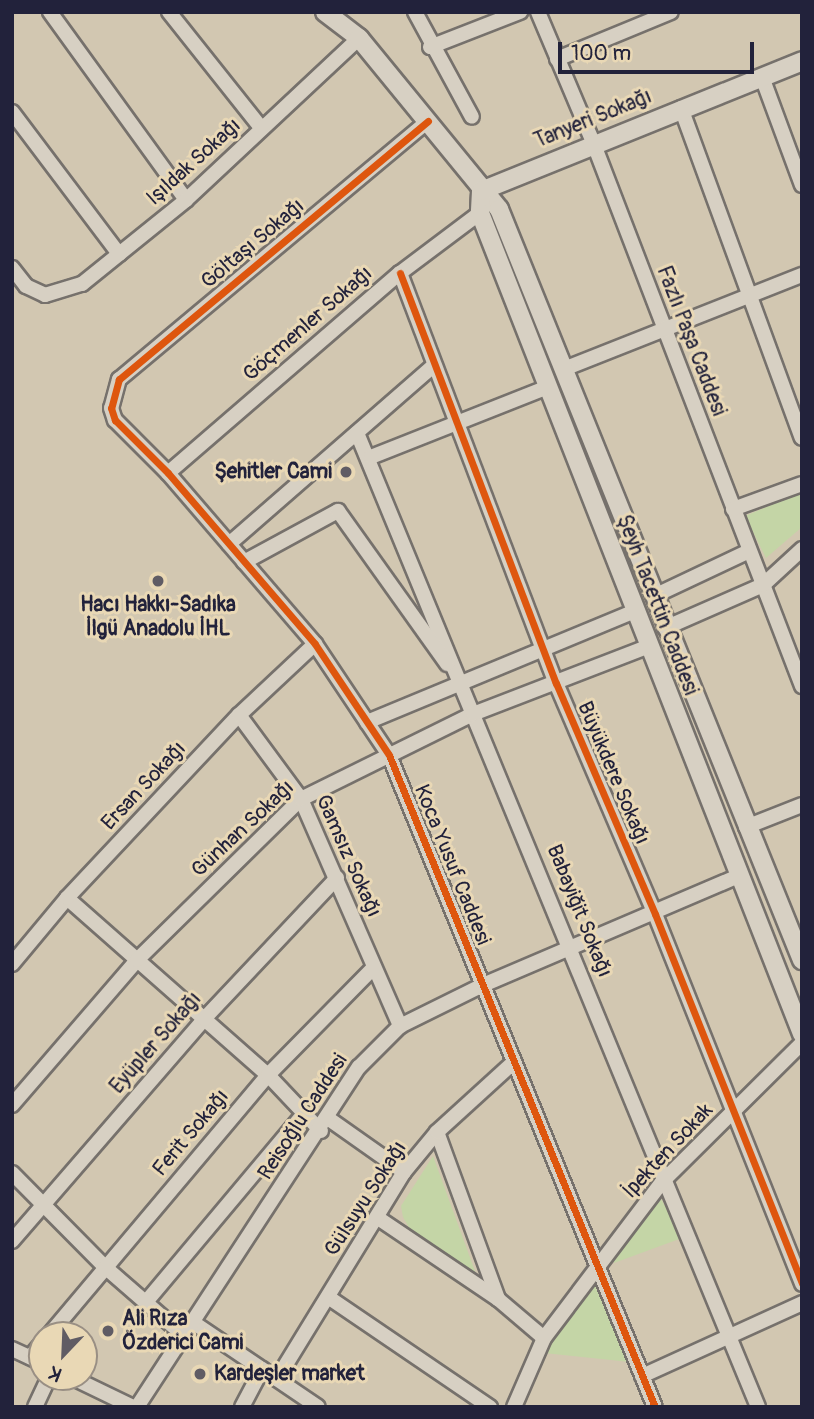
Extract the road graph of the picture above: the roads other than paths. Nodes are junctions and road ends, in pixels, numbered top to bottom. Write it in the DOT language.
graph roads {
  1 [pos="50,12"];
  2 [pos="169,12"];
  3 [pos="325,12"];
  4 [pos="346,12"];
  5 [pos="415,12"];
  6 [pos="520,12"];
  7 [pos="538,12"];
  8 [pos="671,12"];
  9 [pos="359,38"];
  10 [pos="430,47"];
  11 [pos="557,59"];
  12 [pos="802,61"];
  13 [pos="762,76"];
  14 [pos="681,108"];
  15 [pos="12,112"];
  16 [pos="472,117"];
  17 [pos="428,121"];
  18 [pos="262,129"];
  19 [pos="593,142"];
  20 [pos="802,185"];
  21 [pos="481,191"];
  22 [pos="186,200"];
  23 [pos="480,213"];
  24 [pos="119,254"];
  25 [pos="12,268"];
  26 [pos="400,273"];
  27 [pos="802,275"];
  28 [pos="750,296"];
  29 [pos="664,329"];
  30 [pos="432,367"];
  31 [pos="564,369"];
  32 [pos="548,387"];
  33 [pos="110,401"];
  34 [pos="455,424"];
  35 [pos="357,433"];
  36 [pos="802,438"];
  37 [pos="371,457"];
  38 [pos="168,473"];
  39 [pos="802,484"];
  40 [pos="733,509"];
  41 [pos="229,544"];
  42 [pos="802,549"];
  43 [pos="749,551"];
  44 [pos="244,562"];
  45 [pos="763,585"];
  46 [pos="654,596"];
  47 [pos="635,611"];
  48 [pos="665,628"];
  49 [pos="314,644"];
  50 [pos="649,646"];
  51 [pos="543,649"];
  52 [pos="800,676"];
  53 [pos="460,682"];
  54 [pos="556,683"];
  55 [pos="473,714"];
  56 [pos="239,715"];
  57 [pos="367,722"];
  58 [pos="389,755"];
  59 [pos="301,799"];
  60 [pos="802,805"];
  61 [pos="746,827"];
  62 [pos="739,876"];
  63 [pos="337,878"];
  64 [pos="67,898"];
  65 [pos="655,914"];
  66 [pos="572,948"];
  67 [pos="137,960"];
  68 [pos="802,960"];
  69 [pos="12,964"];
  70 [pos="374,967"];
  71 [pos="482,985"];
  72 [pos="204,1019"];
  73 [pos="400,1026"];
  74 [pos="802,1034"];
  75 [pos="802,1043"];
  76 [pos="514,1062"];
  77 [pos="268,1075"];
  78 [pos="12,1105"];
  79 [pos="732,1112"];
  80 [pos="303,1115"];
  81 [pos="325,1125"];
  82 [pos="437,1132"];
  83 [pos="12,1172"];
  84 [pos="404,1172"];
  85 [pos="662,1182"];
  86 [pos="43,1205"];
  87 [pos="378,1218"];
  88 [pos="12,1241"];
  89 [pos="598,1266"];
  90 [pos="105,1267"];
  91 [pos="802,1284"];
  92 [pos="328,1297"];
  93 [pos="498,1299"];
  94 [pos="146,1302"];
  95 [pos="802,1303"];
  96 [pos="61,1321"];
  97 [pos="186,1327"];
  98 [pos="729,1336"];
  99 [pos="544,1338"];
  100 [pos="12,1349"];
  101 [pos="28,1356"];
  102 [pos="262,1369"];
  103 [pos="642,1376"];
  104 [pos="277,1379"];
  105 [pos="98,1390"];
  106 [pos="42,1391"];
  107 [pos="35,1407"];
  108 [pos="135,1407"];
  109 [pos="242,1407"];
  110 [pos="318,1407"];
  111 [pos="490,1407"];
  112 [pos="514,1407"];
  113 [pos="655,1407"];
  114 [pos="758,1407"];
  1 -- 22 [label="street"];
  2 -- 18 [label="street"];
  3 -- 9 [label="street"];
  4 -- 9 [label="street"];
  5 -- 10 [label="street"];
  6 -- 10 [label="street"];
  7 -- 11 [label="street, Fazlı Paşa Caddesi"];
  8 -- 11 [label="street"];
  9 -- 17 [label="street, Şeyh Tacettin Caddesi"];
  9 -- 18 [label="street, Işıldak Sokağı"];
  10 -- 16 [label="street"];
  11 -- 19 [label="street, Fazlı Paşa Caddesi"];
  12 -- 13 [label="street, Tanyeri Sokağı"];
  13 -- 14 [label="street, Tanyeri Sokağı"];
  13 -- 20 [label="street"];
  14 -- 19 [label="street, Tanyeri Sokağı"];
  14 -- 28 [label="street"];
  15 -- 24 [label="street"];
  17 -- 21 [label="street, Şeyh Tacettin Caddesi"];
  17 -- 33 [label="street, Göltaşı Sokağı"];
  18 -- 22 [label="street, Işıldak Sokağı"];
  19 -- 21 [label="street, Tanyeri Sokağı"];
  19 -- 29 [label="street, Fazlı Paşa Caddesi"];
  21 -- 23 [label="street, Şeyh Tacettin Caddesi"];
  21 -- 31 [label="street, Şeyh Tacettin Caddesi"];
  22 -- 24 [label="street, Işıldak Sokağı"];
  23 -- 26 [label="street, Göçmenler Sokağı"];
  23 -- 32 [label="street, Şeyh Tacettin Caddesi"];
  24 -- 25 [label="street, Işıldak Sokağı"];
  26 -- 30 [label="street, Büyükdere Sokağı"];
  26 -- 38 [label="street, Göçmenler Sokağı"];
  27 -- 28 [label="street"];
  28 -- 29 [label="street"];
  28 -- 36 [label="street"];
  29 -- 31 [label="street"];
  29 -- 40 [label="street, Fazlı Paşa Caddesi"];
  30 -- 34 [label="street, Büyükdere Sokağı"];
  30 -- 35 [label="street"];
  31 -- 46 [label="street, Şeyh Tacettin Caddesi"];
  32 -- 34 [label="street"];
  32 -- 47 [label="street, Şeyh Tacettin Caddesi"];
  33 -- 38 [label="street, Koca Yusuf Caddesi"];
  34 -- 37 [label="street"];
  34 -- 51 [label="street, Büyükdere Sokağı"];
  35 -- 37 [label="street, Babayiğit Sokağı"];
  35 -- 41 [label="street"];
  37 -- 53 [label="street, Babayiğit Sokağı"];
  38 -- 41 [label="street, Koca Yusuf Caddesi"];
  39 -- 40 [label="street"];
  40 -- 43 [label="street, Fazlı Paşa Caddesi"];
  41 -- 44 [label="street, Koca Yusuf Caddesi"];
  42 -- 45 [label="street"];
  43 -- 45 [label="street, Fazlı Paşa Caddesi"];
  43 -- 46 [label="street"];
  44 -- 49 [label="street, Koca Yusuf Caddesi"];
  44 -- 53 [label="street"];
  45 -- 48 [label="street"];
  45 -- 52 [label="street, Fazlı Paşa Caddesi"];
  46 -- 48 [label="street, Şeyh Tacettin Caddesi"];
  47 -- 50 [label="street, Şeyh Tacettin Caddesi"];
  47 -- 51 [label="street"];
  48 -- 61 [label="street, Şeyh Tacettin Caddesi"];
  49 -- 56 [label="street, Ersan Sokağı"];
  49 -- 57 [label="street, Koca Yusuf Caddesi"];
  50 -- 54 [label="street, Günhan Sokağı"];
  50 -- 62 [label="street, Şeyh Tacettin Caddesi"];
  51 -- 53 [label="street"];
  51 -- 54 [label="street, Büyükdere Sokağı"];
  53 -- 55 [label="street, Babayiğit Sokağı"];
  53 -- 57 [label="street"];
  54 -- 55 [label="street, Günhan Sokağı"];
  54 -- 65 [label="street, Büyükdere Sokağı"];
  55 -- 58 [label="street, Günhan Sokağı"];
  55 -- 66 [label="street, Babayiğit Sokağı"];
  56 -- 59 [label="street, Gamsız Sokağı"];
  56 -- 64 [label="street, Ersan Sokağı"];
  57 -- 58 [label="street, Koca Yusuf Caddesi"];
  58 -- 59 [label="street, Günhan Sokağı"];
  58 -- 71 [label="street, Koca Yusuf Caddesi"];
  59 -- 63 [label="street, Gamsız Sokağı"];
  59 -- 67 [label="street, Günhan Sokağı"];
  60 -- 61 [label="street"];
  61 -- 68 [label="street, Şeyh Tacettin Caddesi"];
  62 -- 65 [label="street, Reisoğlu Caddesi"];
  62 -- 74 [label="street, Şeyh Tacettin Caddesi"];
  63 -- 70 [label="street, Gamsız Sokağı"];
  63 -- 72 [label="street, Eyüpler Sokağı"];
  64 -- 67 [label="street"];
  64 -- 69 [label="street, Ersan Sokağı"];
  65 -- 66 [label="street, Reisoğlu Caddesi"];
  65 -- 79 [label="street, Büyükdere Sokağı"];
  66 -- 71 [label="street, Reisoğlu Caddesi"];
  66 -- 85 [label="street, Babayiğit Sokağı"];
  67 -- 72 [label="street"];
  67 -- 78 [label="street, Günhan Sokağı"];
  70 -- 73 [label="street, Gamsız Sokağı"];
  70 -- 77 [label="street, Ferit Sokağı"];
  71 -- 73 [label="street, Reisoğlu Caddesi"];
  71 -- 76 [label="street, Koca Yusuf Caddesi"];
  72 -- 77 [label="street"];
  72 -- 86 [label="street, Eyüpler Sokağı"];
  73 -- 81 [label="street, Reisoğlu Caddesi"];
  75 -- 79 [label="street, İpekten Sokak"];
  76 -- 82 [label="street, Gülsuyu Sokağı"];
  76 -- 89 [label="street, Koca Yusuf Caddesi"];
  77 -- 80 [label="street"];
  77 -- 90 [label="street, Ferit Sokağı"];
  79 -- 85 [label="street, İpekten Sokak"];
  79 -- 91 [label="street, Büyükdere Sokağı"];
  80 -- 81 [label="street"];
  80 -- 94 [label="street"];
  81 -- 84 [label="street"];
  81 -- 97 [label="street, Reisoğlu Caddesi"];
  82 -- 84 [label="street, Gülsuyu Sokağı"];
  82 -- 93 [label="street"];
  83 -- 86 [label="street"];
  84 -- 87 [label="street, Gülsuyu Sokağı"];
  85 -- 89 [label="street, İpekten Sokak"];
  85 -- 98 [label="street, Babayiğit Sokağı"];
  86 -- 88 [label="street, Eyüpler Sokağı"];
  86 -- 90 [label="street"];
  87 -- 92 [label="street, Gülsuyu Sokağı"];
  87 -- 93 [label="street"];
  89 -- 99 [label="street, İpekten Sokak"];
  89 -- 103 [label="street, Koca Yusuf Caddesi"];
  90 -- 94 [label="street"];
  90 -- 96 [label="street, Ferit Sokağı"];
  92 -- 104 [label="street, Gülsuyu Sokağı"];
  92 -- 111 [label="street"];
  93 -- 99 [label="street"];
  94 -- 97 [label="street"];
  95 -- 98 [label="street"];
  97 -- 102 [label="street"];
  97 -- 108 [label="street, Reisoğlu Caddesi"];
  98 -- 103 [label="street"];
  98 -- 114 [label="street, Babayiğit Sokağı"];
  99 -- 112 [label="street, İpekten Sokak"];
  100 -- 101 [label="street"];
  102 -- 104 [label="street"];
  102 -- 109 [label="street"];
  103 -- 113 [label="street, Koca Yusuf Caddesi"];
  104 -- 110 [label="street"];
  105 -- 108 [label="street"];
  106 -- 107 [label="street"];
}
